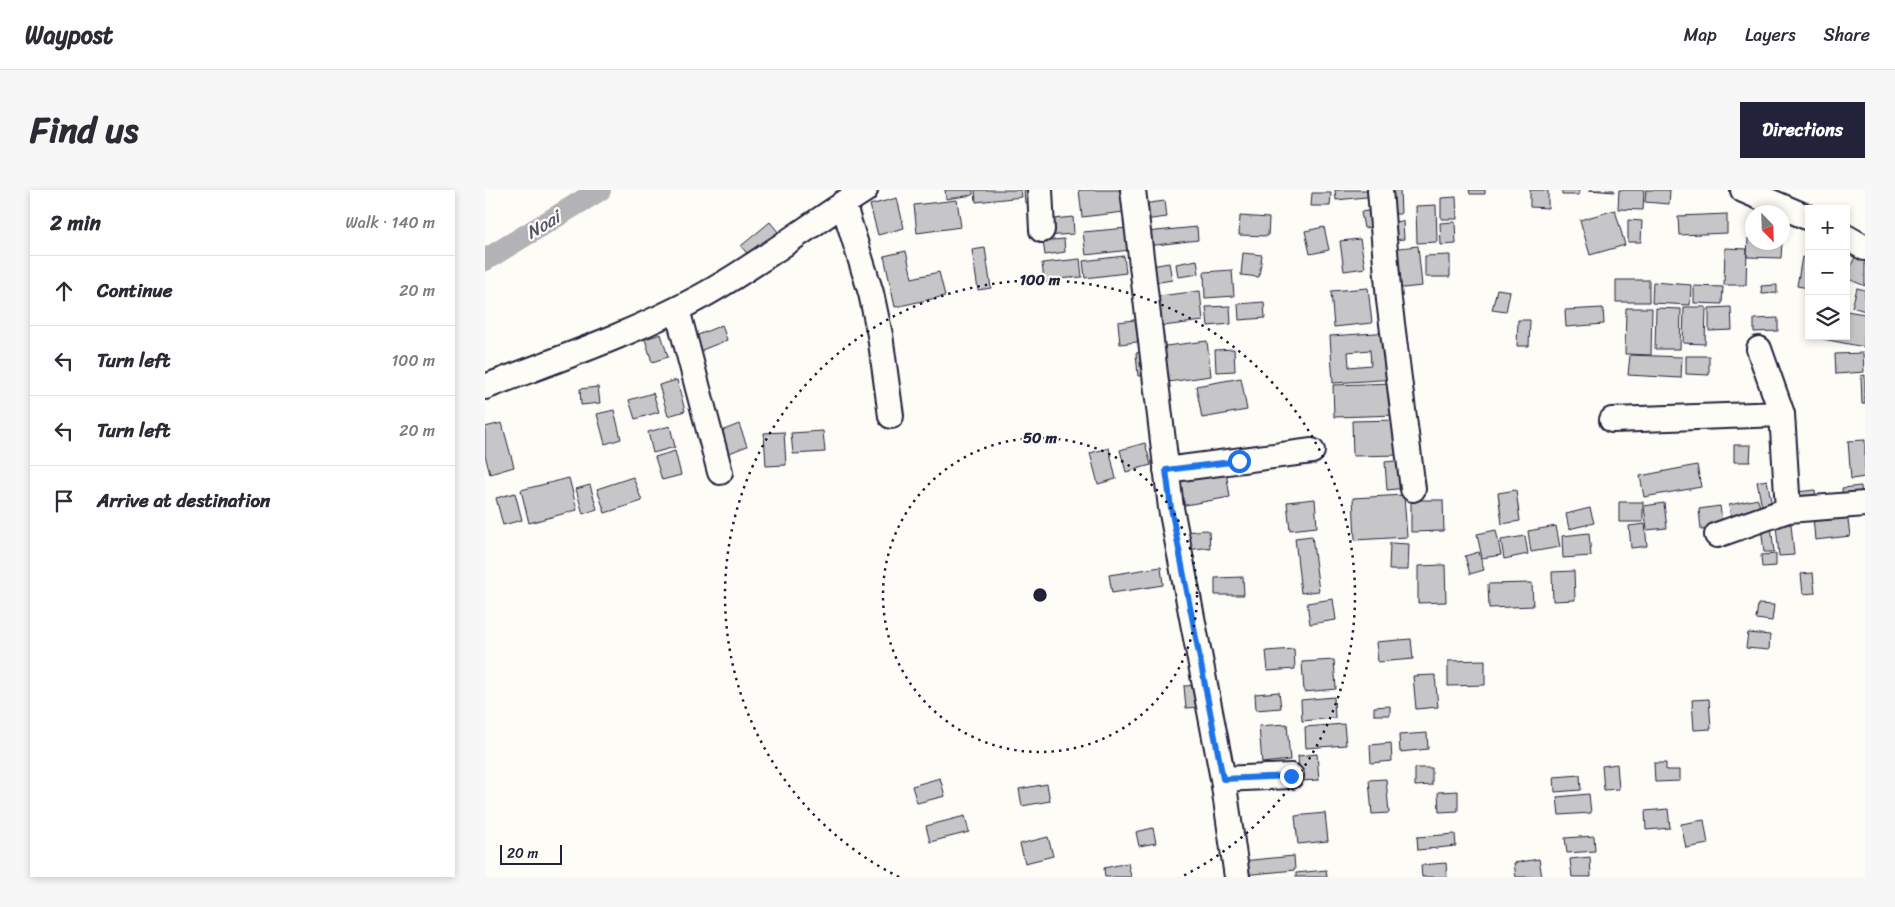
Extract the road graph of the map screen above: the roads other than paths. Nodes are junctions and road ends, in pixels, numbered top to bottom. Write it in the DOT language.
graph roads {
  1 [pos="865,190"];
  2 [pos="1040,190"];
  3 [pos="1133,190"];
  4 [pos="1380,190"];
  5 [pos="1743,190"];
  6 [pos="843,204"];
  7 [pos="1805,216"];
  8 [pos="1042,230"];
  9 [pos="1850,239"];
  10 [pos="1865,248"];
  11 [pos="677,308"];
  12 [pos="1759,349"];
  13 [pos="485,387"];
  14 [pos="1782,414"];
  15 [pos="891,416"];
  16 [pos="1612,420"];
  17 [pos="1312,451"];
  18 [pos="1166,470"];
  19 [pos="720,472"];
  20 [pos="1413,489"];
  21 [pos="1865,504"];
  22 [pos="1788,510"];
  23 [pos="1717,535"];
  24 [pos="1291,776"];
  25 [pos="1223,779"];
  26 [pos="1237,877"];
  1 -- 6 [label="street"];
  2 -- 8 [label="street"];
  3 -- 18 [label="street"];
  4 -- 20 [label="street"];
  5 -- 7 [label="street"];
  6 -- 11 [label="street"];
  6 -- 15 [label="street"];
  9 -- 10 [label="street"];
  11 -- 13 [label="street"];
  11 -- 19 [label="street"];
  12 -- 14 [label="street"];
  14 -- 16 [label="street"];
  14 -- 22 [label="street"];
  17 -- 18 [label="street"];
  18 -- 25 [label="street"];
  21 -- 22 [label="street"];
  22 -- 23 [label="street"];
  24 -- 25 [label="street"];
  25 -- 26 [label="street"];
}
